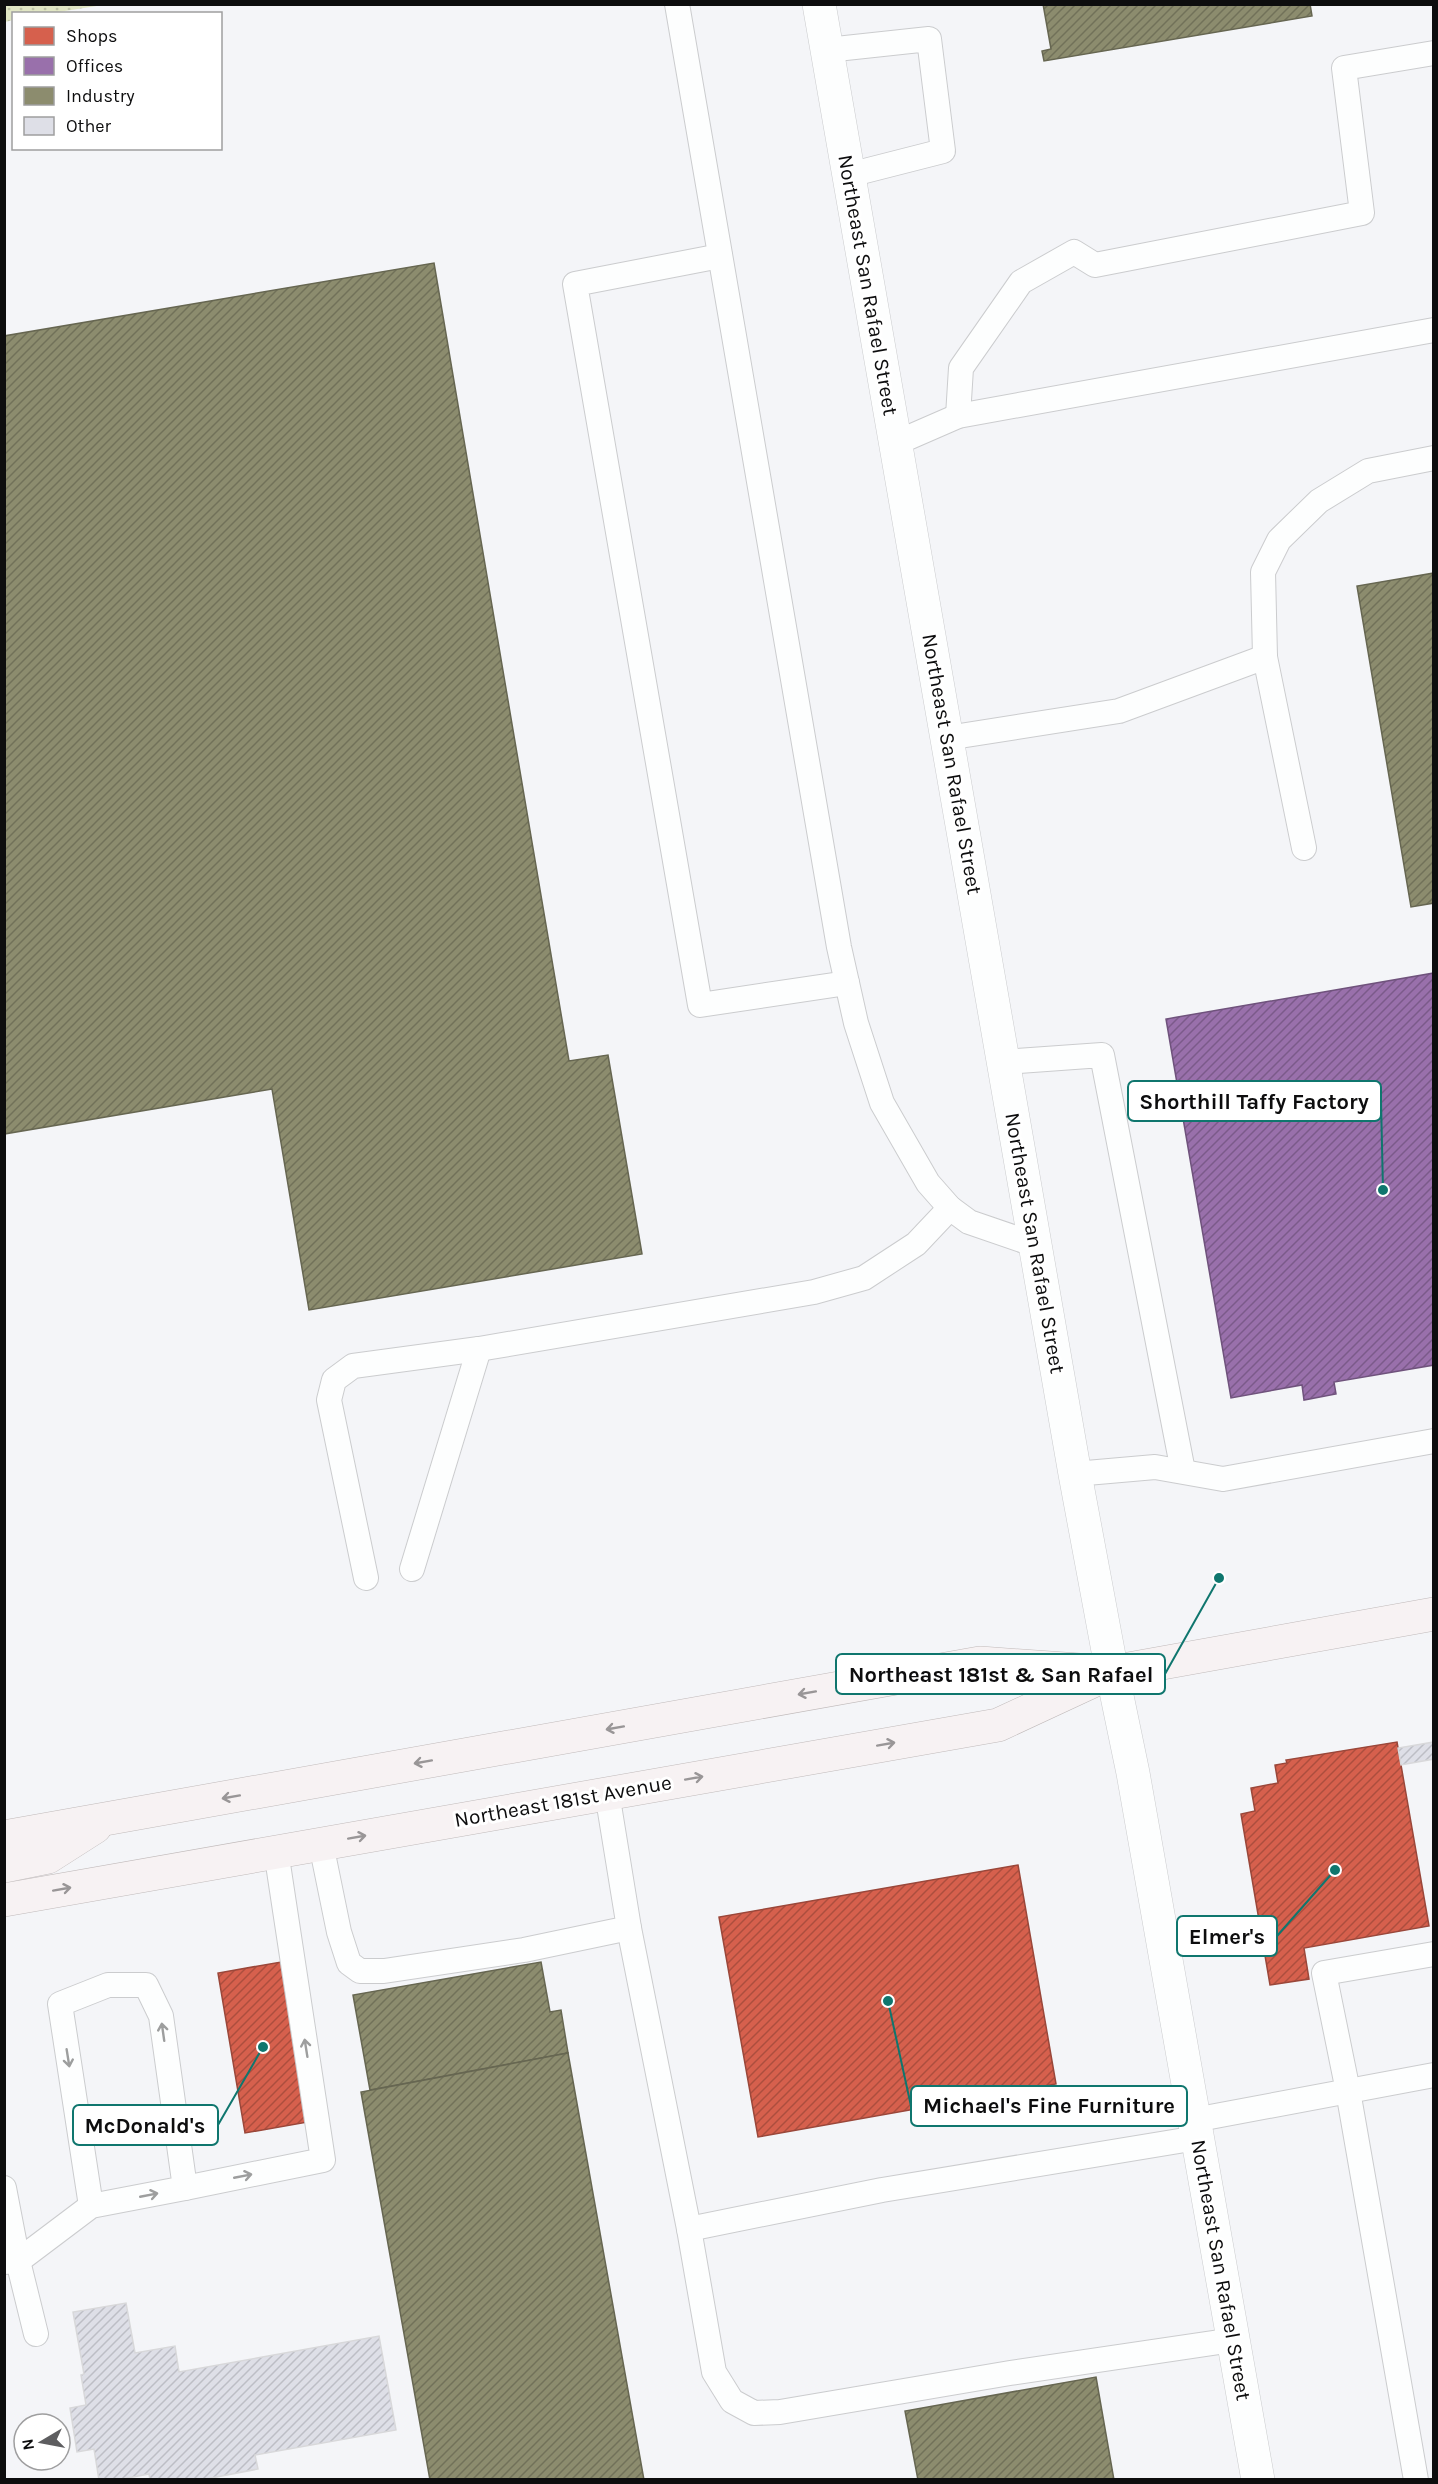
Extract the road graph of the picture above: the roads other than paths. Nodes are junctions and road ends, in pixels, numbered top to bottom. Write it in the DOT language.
graph roads {
  1 [pos="677,4"];
  2 [pos="819,4"];
  3 [pos="827,50"];
  4 [pos="1434,53"];
  5 [pos="849,175"];
  6 [pos="720,256"];
  7 [pos="1434,330"];
  8 [pos="958,416"];
  9 [pos="896,443"];
  10 [pos="1434,458"];
  11 [pos="1265,657"];
  12 [pos="947,738"];
  13 [pos="1304,849"];
  14 [pos="847,983"];
  15 [pos="1004,1062"];
  16 [pos="950,1208"];
  17 [pos="1036,1245"];
  18 [pos="479,1349"];
  19 [pos="1434,1441"];
  20 [pos="1183,1471"];
  21 [pos="1075,1474"];
  22 [pos="412,1569"];
  23 [pos="366,1578"];
  24 [pos="1434,1614"];
  25 [pos="1112,1672"];
  26 [pos="607,1793"];
  27 [pos="109,1819"];
  28 [pos="4,1837"];
  29 [pos="321,1844"];
  30 [pos="276,1851"];
  31 [pos="4,1866"];
  32 [pos="4,1900"];
  33 [pos="630,1928"];
  34 [pos="1434,1954"];
  35 [pos="1434,2075"];
  36 [pos="1348,2091"];
  37 [pos="1196,2129"];
  38 [pos="4,2188"];
  39 [pos="185,2188"];
  40 [pos="91,2206"];
  41 [pos="689,2229"];
  42 [pos="11,2261"];
  43 [pos="36,2334"];
  44 [pos="1233,2340"];
  45 [pos="1258,2480"];
  46 [pos="1416,2480"];
  1 -- 6 [label="lane"];
  2 -- 3 [label="street, Northeast San Rafael Street"];
  3 -- 5 [label="street, Northeast San Rafael Street"];
  3 -- 5 [label="lane"];
  4 -- 8 [label="lane"];
  5 -- 9 [label="street, Northeast San Rafael Street"];
  6 -- 14 [label="lane"];
  6 -- 14 [label="lane"];
  7 -- 8 [label="lane"];
  8 -- 9 [label="lane"];
  9 -- 12 [label="street, Northeast San Rafael Street"];
  10 -- 11 [label="lane"];
  11 -- 12 [label="lane"];
  11 -- 13 [label="lane"];
  12 -- 15 [label="street, Northeast San Rafael Street"];
  14 -- 16 [label="lane"];
  15 -- 17 [label="street, Northeast San Rafael Street"];
  15 -- 20 [label="lane"];
  16 -- 17 [label="lane"];
  16 -- 18 [label="lane"];
  17 -- 21 [label="street, Northeast San Rafael Street"];
  18 -- 22 [label="lane"];
  18 -- 23 [label="lane"];
  19 -- 20 [label="lane"];
  20 -- 21 [label="lane"];
  21 -- 25 [label="street, Northeast San Rafael Street"];
  24 -- 25 [label="main road, Northeast 181st Avenue"];
  26 -- 25 [label="main road, Northeast 181st Avenue, one-way"];
  25 -- 27 [label="main road, Northeast 181st Avenue, one-way"];
  25 -- 37 [label="street, Northeast San Rafael Street"];
  29 -- 26 [label="main road, Northeast 181st Avenue, one-way"];
  26 -- 33 [label="lane"];
  27 -- 28 [label="main road, Northeast 181st Avenue"];
  27 -- 31 [label="main road"];
  29 -- 30 [label="main road, Northeast 181st Avenue"];
  29 -- 33 [label="lane"];
  32 -- 30 [label="main road, Northeast 181st Avenue, one-way"];
  39 -- 30 [label="lane, one-way"];
  33 -- 41 [label="lane"];
  34 -- 36 [label="lane"];
  35 -- 36 [label="lane"];
  36 -- 37 [label="lane"];
  36 -- 46 [label="lane"];
  37 -- 41 [label="lane"];
  37 -- 44 [label="street, Northeast San Rafael Street"];
  38 -- 42 [label="lane"];
  40 -- 39 [label="lane, one-way"];
  39 -- 40 [label="lane, one-way"];
  40 -- 42 [label="lane"];
  41 -- 44 [label="lane"];
  42 -- 43 [label="lane"];
  44 -- 45 [label="street, Northeast San Rafael Street"];
}
